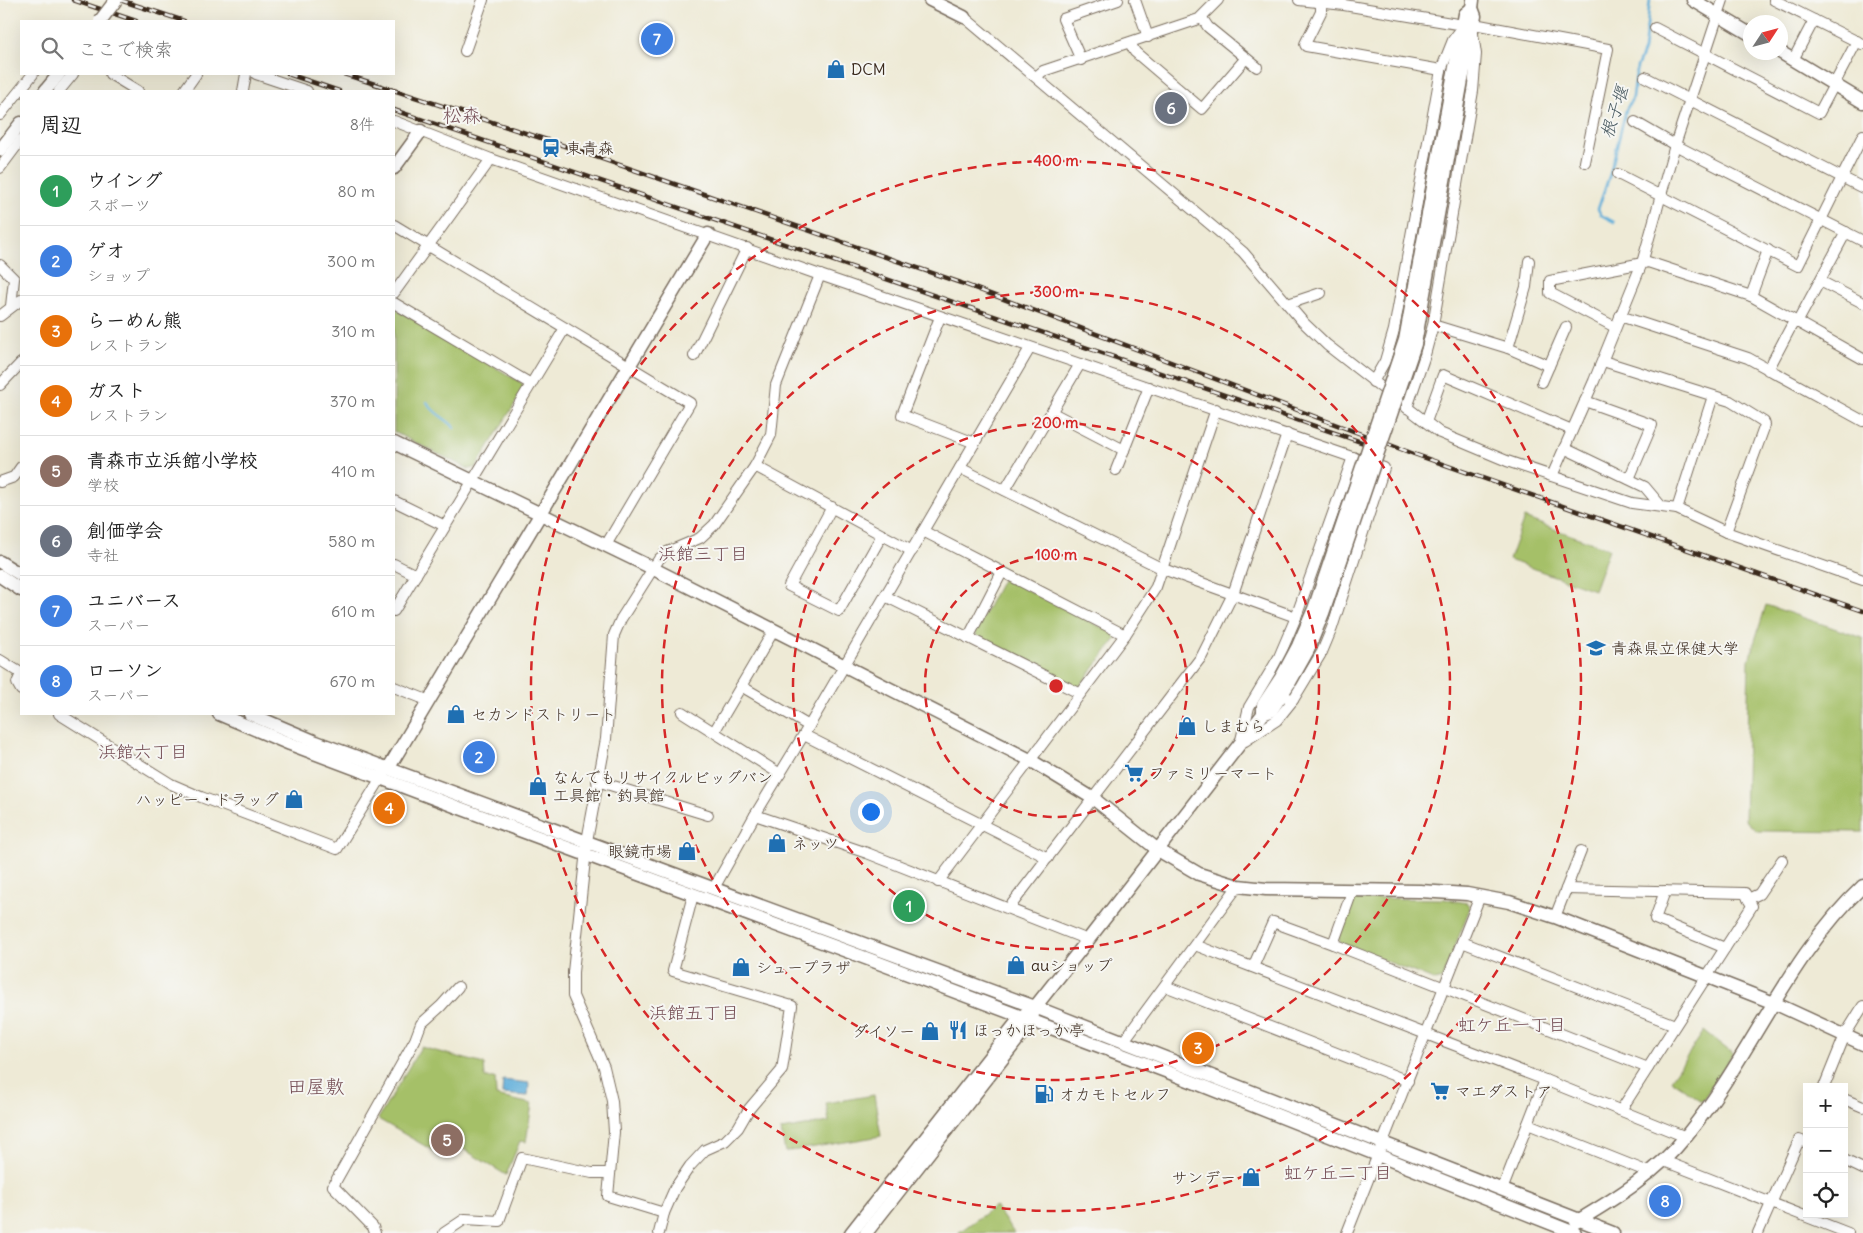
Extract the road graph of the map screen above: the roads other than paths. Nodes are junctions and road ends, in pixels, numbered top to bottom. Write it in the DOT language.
graph roads {
  1 [pos="116,0"];
  2 [pos="483,0"];
  3 [pos="930,0"];
  4 [pos="1118,0"];
  5 [pos="1135,0"];
  6 [pos="1218,0"];
  7 [pos="1299,0"];
  8 [pos="1693,0"];
  9 [pos="1723,0"];
  10 [pos="1774,0"];
  11 [pos="1321,3"];
  12 [pos="1472,4"];
  13 [pos="1717,14"];
  14 [pos="964,17"];
  15 [pos="1202,18"];
  16 [pos="101,20"];
  17 [pos="1814,20"];
  18 [pos="1468,27"];
  19 [pos="1655,28"];
  20 [pos="1743,30"];
  21 [pos="1148,37"];
  22 [pos="1130,43"];
  23 [pos="1860,43"];
  24 [pos="465,50"];
  25 [pos="1704,54"];
  26 [pos="1788,57"];
  27 [pos="1246,58"];
  28 [pos="1081,60"];
  29 [pos="1793,60"];
  30 [pos="1257,67"];
  31 [pos="1441,70"];
  32 [pos="32,75"];
  33 [pos="58,75"];
  34 [pos="72,75"];
  35 [pos="112,75"];
  36 [pos="195,75"];
  37 [pos="246,75"];
  38 [pos="258,75"];
  39 [pos="1037,76"];
  40 [pos="1645,77"];
  41 [pos="1835,85"];
  42 [pos="292,89"];
  43 [pos="20,90"];
  44 [pos="20,90"];
  45 [pos="47,90"];
  46 [pos="60,90"];
  47 [pos="136,90"];
  48 [pos="185,90"];
  49 [pos="243,90"];
  50 [pos="1690,99"];
  51 [pos="1863,102"];
  52 [pos="0,115"];
  53 [pos="395,121"];
  54 [pos="1635,122"];
  55 [pos="20,124"];
  56 [pos="421,131"];
  57 [pos="1863,135"];
  58 [pos="20,141"];
  59 [pos="1675,145"];
  60 [pos="0,150"];
  61 [pos="491,159"];
  62 [pos="1585,162"];
  63 [pos="395,167"];
  64 [pos="0,168"];
  65 [pos="1618,174"];
  66 [pos="1842,178"];
  67 [pos="1863,188"];
  68 [pos="1661,195"];
  69 [pos="1821,219"];
  70 [pos="395,226"];
  71 [pos="1846,232"];
  72 [pos="708,234"];
  73 [pos="1863,241"];
  74 [pos="428,245"];
  75 [pos="747,248"];
  76 [pos="1768,250"];
  77 [pos="1529,260"];
  78 [pos="1642,262"];
  79 [pos="0,265"];
  80 [pos="820,275"];
  81 [pos="1820,281"];
  82 [pos="395,292"];
  83 [pos="1321,294"];
  84 [pos="1751,296"];
  85 [pos="20,301"];
  86 [pos="1863,303"];
  87 [pos="395,304"];
  88 [pos="1288,304"];
  89 [pos="11,306"];
  90 [pos="0,316"];
  91 [pos="940,316"];
  92 [pos="1620,316"];
  93 [pos="1795,322"];
  94 [pos="1432,325"];
  95 [pos="1566,327"];
  96 [pos="1615,327"];
  97 [pos="565,328"];
  98 [pos="1030,348"];
  99 [pos="1508,348"];
  100 [pos="694,356"];
  101 [pos="1863,359"];
  102 [pos="1603,361"];
  103 [pos="20,364"];
  104 [pos="1080,364"];
  105 [pos="628,366"];
  106 [pos="1549,366"];
  107 [pos="1768,370"];
  108 [pos="1373,382"];
  109 [pos="1542,382"];
  110 [pos="531,384"];
  111 [pos="0,385"];
  112 [pos="1148,387"];
  113 [pos="1713,396"];
  114 [pos="1585,401"];
  115 [pos="1407,408"];
  116 [pos="1216,409"];
  117 [pos="1051,412"];
  118 [pos="1863,421"];
  119 [pos="1426,422"];
  120 [pos="1572,430"];
  121 [pos="1287,434"];
  122 [pos="975,442"];
  123 [pos="395,443"];
  124 [pos="1564,448"];
  125 [pos="1124,450"];
  126 [pos="1353,457"];
  127 [pos="755,466"];
  128 [pos="960,468"];
  129 [pos="1116,470"];
  130 [pos="1552,476"];
  131 [pos="18,480"];
  132 [pos="1629,480"];
  133 [pos="472,481"];
  134 [pos="0,482"];
  135 [pos="1005,490"];
  136 [pos="395,501"];
  137 [pos="1661,506"];
  138 [pos="832,507"];
  139 [pos="1677,509"];
  140 [pos="540,514"];
  141 [pos="445,526"];
  142 [pos="923,531"];
  143 [pos="1726,532"];
  144 [pos="882,535"];
  145 [pos="606,545"];
  146 [pos="912,551"];
  147 [pos="0,562"];
  148 [pos="395,564"];
  149 [pos="654,569"];
  150 [pos="1163,569"];
  151 [pos="1002,572"];
  152 [pos="20,574"];
  153 [pos="416,575"];
  154 [pos="0,576"];
  155 [pos="1863,580"];
  156 [pos="20,589"];
  157 [pos="1233,594"];
  158 [pos="885,596"];
  159 [pos="395,609"];
  160 [pos="1296,616"];
  161 [pos="774,630"];
  162 [pos="1125,635"];
  163 [pos="968,638"];
  164 [pos="0,660"];
  165 [pos="843,666"];
  166 [pos="20,672"];
  167 [pos="20,676"];
  168 [pos="1286,679"];
  169 [pos="741,686"];
  170 [pos="395,687"];
  171 [pos="20,688"];
  172 [pos="1079,693"];
  173 [pos="1287,698"];
  174 [pos="428,700"];
  175 [pos="682,712"];
  176 [pos="1263,714"];
  177 [pos="61,715"];
  178 [pos="221,715"];
  179 [pos="252,715"];
  180 [pos="806,731"];
  181 [pos="714,732"];
  182 [pos="1240,744"];
  183 [pos="1030,760"];
  184 [pos="385,773"];
  185 [pos="780,774"];
  186 [pos="597,782"];
  187 [pos="1094,799"];
  188 [pos="708,815"];
  189 [pos="755,815"];
  190 [pos="981,825"];
  191 [pos="587,841"];
  192 [pos="1158,850"];
  193 [pos="1581,852"];
  194 [pos="586,855"];
  195 [pos="1048,858"];
  196 [pos="1782,860"];
  197 [pos="938,882"];
  198 [pos="1238,886"];
  199 [pos="1863,886"];
  200 [pos="714,888"];
  201 [pos="1353,889"];
  202 [pos="1566,889"];
  203 [pos="1665,891"];
  204 [pos="693,895"];
  205 [pos="1480,896"];
  206 [pos="1748,899"];
  207 [pos="1009,908"];
  208 [pos="1555,917"];
  209 [pos="1088,940"];
  210 [pos="1462,942"];
  211 [pos="1333,944"];
  212 [pos="1195,945"];
  213 [pos="1725,948"];
  214 [pos="1253,967"];
  215 [pos="1706,976"];
  216 [pos="1165,986"];
  217 [pos="458,987"];
  218 [pos="1444,988"];
  219 [pos="1774,1003"];
  220 [pos="1863,1006"];
  221 [pos="1035,1007"];
  222 [pos="1027,1019"];
  223 [pos="1675,1025"];
  224 [pos="1426,1034"];
  225 [pos="1845,1035"];
  226 [pos="1123,1042"];
  227 [pos="1863,1044"];
  228 [pos="1648,1068"];
  229 [pos="1545,1080"];
  230 [pos="1408,1081"];
  231 [pos="1826,1083"];
  232 [pos="1848,1101"];
  233 [pos="1863,1107"];
  234 [pos="1621,1110"];
  235 [pos="1528,1124"];
  236 [pos="1686,1137"];
  237 [pos="1803,1142"];
  238 [pos="1383,1143"];
  239 [pos="1378,1156"];
  240 [pos="1664,1161"];
  241 [pos="1848,1162"];
  242 [pos="1863,1169"];
  243 [pos="1651,1172"];
  244 [pos="610,1173"];
  245 [pos="1502,1190"];
  246 [pos="1771,1203"];
  247 [pos="664,1213"];
  248 [pos="1580,1220"];
  249 [pos="1566,1232"];
  250 [pos="375,1233"];
  251 [pos="444,1233"];
  252 [pos="659,1233"];
  253 [pos="851,1233"];
  254 [pos="866,1233"];
  255 [pos="1347,1233"];
  256 [pos="1613,1233"];
  257 [pos="1758,1233"];
  258 [pos="1848,1233"];
  1 -- 16 [label="street, bridge"];
  2 -- 24 [label="street"];
  3 -- 14 [label="street"];
  4 -- 28 [label="street"];
  5 -- 21 [label="street"];
  6 -- 15 [label="street"];
  7 -- 11 [label="street"];
  8 -- 13 [label="street"];
  9 -- 13 [label="street"];
  10 -- 17 [label="street"];
  11 -- 18 [label="street"];
  11 -- 31 [label="street"];
  12 -- 18 [label="street"];
  13 -- 20 [label="street"];
  13 -- 25 [label="street"];
  14 -- 39 [label="street"];
  15 -- 21 [label="street"];
  15 -- 27 [label="street"];
  17 -- 23 [label="street"];
  17 -- 29 [label="street"];
  18 -- 31 [label="street"];
  18 -- 62 [label="street"];
  18 -- 94 [label="street"];
  18 -- 168 [label="street, bridge"];
  19 -- 25 [label="street"];
  21 -- 22 [label="street"];
  22 -- 27 [label="street"];
  22 -- 28 [label="street"];
  23 -- 41 [label="street"];
  25 -- 41 [label="street"];
  25 -- 50 [label="street"];
  26 -- 29 [label="street"];
  27 -- 30 [label="street"];
  28 -- 39 [label="street"];
  29 -- 41 [label="street"];
  31 -- 108 [label="street"];
  32 -- 43 [label="street"];
  33 -- 45 [label="street"];
  34 -- 46 [label="street"];
  35 -- 47 [label="street"];
  36 -- 48 [label="street"];
  37 -- 49 [label="street"];
  38 -- 42 [label="street"];
  39 -- 88 [label="street"];
  40 -- 50 [label="street"];
  41 -- 51 [label="street"];
  44 -- 52 [label="street"];
  50 -- 59 [label="street"];
  50 -- 66 [label="street"];
  53 -- 56 [label="street"];
  54 -- 59 [label="street"];
  55 -- 60 [label="street"];
  56 -- 61 [label="street"];
  56 -- 63 [label="street"];
  57 -- 66 [label="street"];
  58 -- 64 [label="street"];
  59 -- 68 [label="street"];
  59 -- 69 [label="street"];
  61 -- 72 [label="street"];
  61 -- 74 [label="street"];
  65 -- 68 [label="street"];
  66 -- 67 [label="street"];
  66 -- 69 [label="street"];
  68 -- 76 [label="street"];
  68 -- 78 [label="street"];
  69 -- 71 [label="street"];
  69 -- 76 [label="street"];
  70 -- 74 [label="street"];
  71 -- 73 [label="street"];
  71 -- 81 [label="street"];
  72 -- 75 [label="street"];
  72 -- 105 [label="street"];
  74 -- 82 [label="street"];
  74 -- 97 [label="street"];
  75 -- 80 [label="street"];
  75 -- 100 [label="street"];
  76 -- 84 [label="street"];
  77 -- 99 [label="street"];
  78 -- 84 [label="street"];
  78 -- 92 [label="street"];
  78 -- 96 [label="street"];
  79 -- 89 [label="street"];
  80 -- 91 [label="street"];
  80 -- 127 [label="street"];
  81 -- 86 [label="street"];
  81 -- 93 [label="street"];
  83 -- 88 [label="street"];
  84 -- 93 [label="street"];
  85 -- 89 [label="street"];
  87 -- 110 [label="street"];
  88 -- 108 [label="street"];
  89 -- 90 [label="street"];
  91 -- 98 [label="street"];
  91 -- 122 [label="street"];
  92 -- 96 [label="street"];
  92 -- 107 [label="street"];
  93 -- 101 [label="street"];
  93 -- 107 [label="street"];
  94 -- 99 [label="street"];
  94 -- 115 [label="street"];
  95 -- 106 [label="street"];
  96 -- 102 [label="street"];
  97 -- 105 [label="street"];
  97 -- 110 [label="street"];
  98 -- 104 [label="street"];
  98 -- 122 [label="street"];
  99 -- 106 [label="street"];
  102 -- 113 [label="street"];
  102 -- 114 [label="street"];
  103 -- 111 [label="street"];
  104 -- 112 [label="street"];
  104 -- 117 [label="street"];
  105 -- 140 [label="street"];
  105 -- 145 [label="street"];
  106 -- 109 [label="street"];
  107 -- 118 [label="street"];
  108 -- 115 [label="street"];
  110 -- 133 [label="street"];
  112 -- 116 [label="street"];
  112 -- 125 [label="street"];
  113 -- 139 [label="street"];
  113 -- 143 [label="street"];
  114 -- 120 [label="street"];
  114 -- 132 [label="street"];
  115 -- 119 [label="street"];
  116 -- 121 [label="street"];
  116 -- 150 [label="street"];
  117 -- 125 [label="street"];
  117 -- 135 [label="street"];
  119 -- 120 [label="street"];
  119 -- 130 [label="street"];
  120 -- 124 [label="street"];
  121 -- 126 [label="street"];
  121 -- 157 [label="street"];
  122 -- 128 [label="street"];
  123 -- 133 [label="street"];
  124 -- 130 [label="street"];
  124 -- 132 [label="street"];
  125 -- 129 [label="street"];
  126 -- 160 [label="street"];
  126 -- 173 [label="street"];
  127 -- 138 [label="street"];
  127 -- 149 [label="street"];
  128 -- 135 [label="street"];
  128 -- 142 [label="street"];
  130 -- 137 [label="street"];
  131 -- 134 [label="street"];
  132 -- 137 [label="street"];
  133 -- 140 [label="street"];
  133 -- 141 [label="street"];
  135 -- 150 [label="street"];
  136 -- 141 [label="street"];
  137 -- 139 [label="street"];
  138 -- 144 [label="street"];
  138 -- 144 [label="street"];
  139 -- 143 [label="street"];
  140 -- 145 [label="street"];
  140 -- 174 [label="street"];
  141 -- 153 [label="street"];
  142 -- 146 [label="street"];
  142 -- 151 [label="street"];
  143 -- 155 [label="street"];
  144 -- 146 [label="street"];
  145 -- 149 [label="street"];
  146 -- 158 [label="street"];
  147 -- 152 [label="street"];
  148 -- 153 [label="street"];
  149 -- 161 [label="street"];
  149 -- 186 [label="street"];
  150 -- 157 [label="street"];
  150 -- 162 [label="street"];
  151 -- 162 [label="street"];
  151 -- 163 [label="street"];
  153 -- 159 [label="street"];
  154 -- 156 [label="street"];
  157 -- 160 [label="street"];
  157 -- 187 [label="street"];
  158 -- 163 [label="street"];
  158 -- 165 [label="street"];
  160 -- 182 [label="street"];
  161 -- 165 [label="street"];
  161 -- 169 [label="street"];
  162 -- 172 [label="street"];
  163 -- 172 [label="street"];
  164 -- 166 [label="street"];
  165 -- 180 [label="street"];
  165 -- 183 [label="street"];
  167 -- 171 [label="street"];
  168 -- 173 [label="street"];
  168 -- 176 [label="street"];
  169 -- 180 [label="street"];
  169 -- 181 [label="street"];
  170 -- 174 [label="street"];
  172 -- 183 [label="street"];
  173 -- 176 [label="street"];
  173 -- 182 [label="street"];
  174 -- 184 [label="street"];
  175 -- 181 [label="street"];
  176 -- 182 [label="street"];
  177 -- 184 [label="street"];
  178 -- 184 [label="street"];
  179 -- 184 [label="street"];
  180 -- 185 [label="street"];
  180 -- 190 [label="street"];
  181 -- 185 [label="street"];
  182 -- 192 [label="street"];
  183 -- 187 [label="street"];
  183 -- 190 [label="street"];
  184 -- 191 [label="street"];
  184 -- 194 [label="street"];
  185 -- 189 [label="street"];
  186 -- 188 [label="street"];
  186 -- 191 [label="street"];
  187 -- 192 [label="street"];
  187 -- 195 [label="street"];
  189 -- 197 [label="street"];
  189 -- 200 [label="street"];
  190 -- 195 [label="street"];
  190 -- 197 [label="street"];
  191 -- 194 [label="street"];
  191 -- 200 [label="street"];
  192 -- 198 [label="street"];
  192 -- 209 [label="street"];
  193 -- 202 [label="street"];
  194 -- 204 [label="street"];
  194 -- 244 [label="street"];
  195 -- 207 [label="street"];
  196 -- 206 [label="street"];
  197 -- 207 [label="street"];
  198 -- 201 [label="street"];
  198 -- 212 [label="street"];
  199 -- 219 [label="street"];
  200 -- 221 [label="street"];
  201 -- 205 [label="street"];
  201 -- 211 [label="street"];
  202 -- 203 [label="street"];
  202 -- 208 [label="street"];
  203 -- 206 [label="street"];
  203 -- 213 [label="street"];
  204 -- 222 [label="street"];
  204 -- 247 [label="street"];
  205 -- 208 [label="street"];
  205 -- 210 [label="street"];
  206 -- 213 [label="street"];
  207 -- 209 [label="street"];
  208 -- 215 [label="street"];
  209 -- 221 [label="street"];
  210 -- 218 [label="street"];
  210 -- 223 [label="street"];
  211 -- 214 [label="street"];
  211 -- 218 [label="street"];
  212 -- 214 [label="street"];
  212 -- 216 [label="street"];
  213 -- 215 [label="street"];
  214 -- 224 [label="street"];
  215 -- 219 [label="street"];
  215 -- 223 [label="street"];
  216 -- 226 [label="street"];
  216 -- 230 [label="street"];
  217 -- 250 [label="street"];
  218 -- 224 [label="street"];
  218 -- 228 [label="street"];
  219 -- 225 [label="street"];
  219 -- 236 [label="street"];
  220 -- 225 [label="street"];
  221 -- 222 [label="street"];
  221 -- 226 [label="street"];
  222 -- 239 [label="street"];
  222 -- 253 [label="street"];
  222 -- 254 [label="street"];
  223 -- 228 [label="street"];
  224 -- 229 [label="street"];
  224 -- 230 [label="street"];
  225 -- 227 [label="street"];
  225 -- 231 [label="street"];
  226 -- 238 [label="street"];
  228 -- 234 [label="street"];
  229 -- 234 [label="street"];
  229 -- 235 [label="street"];
  230 -- 238 [label="street"];
  232 -- 233 [label="street"];
  234 -- 236 [label="street"];
  235 -- 243 [label="street"];
  235 -- 245 [label="street"];
  236 -- 240 [label="street"];
  237 -- 246 [label="street"];
  238 -- 239 [label="street"];
  238 -- 245 [label="street"];
  239 -- 249 [label="street"];
  239 -- 255 [label="street"];
  240 -- 243 [label="street"];
  240 -- 246 [label="street"];
  241 -- 242 [label="street"];
  243 -- 248 [label="street"];
  244 -- 247 [label="street"];
  244 -- 251 [label="street"];
  245 -- 248 [label="street"];
  246 -- 257 [label="street"];
  246 -- 258 [label="street"];
  247 -- 252 [label="street"];
  248 -- 249 [label="street"];
  248 -- 256 [label="street"];
}
